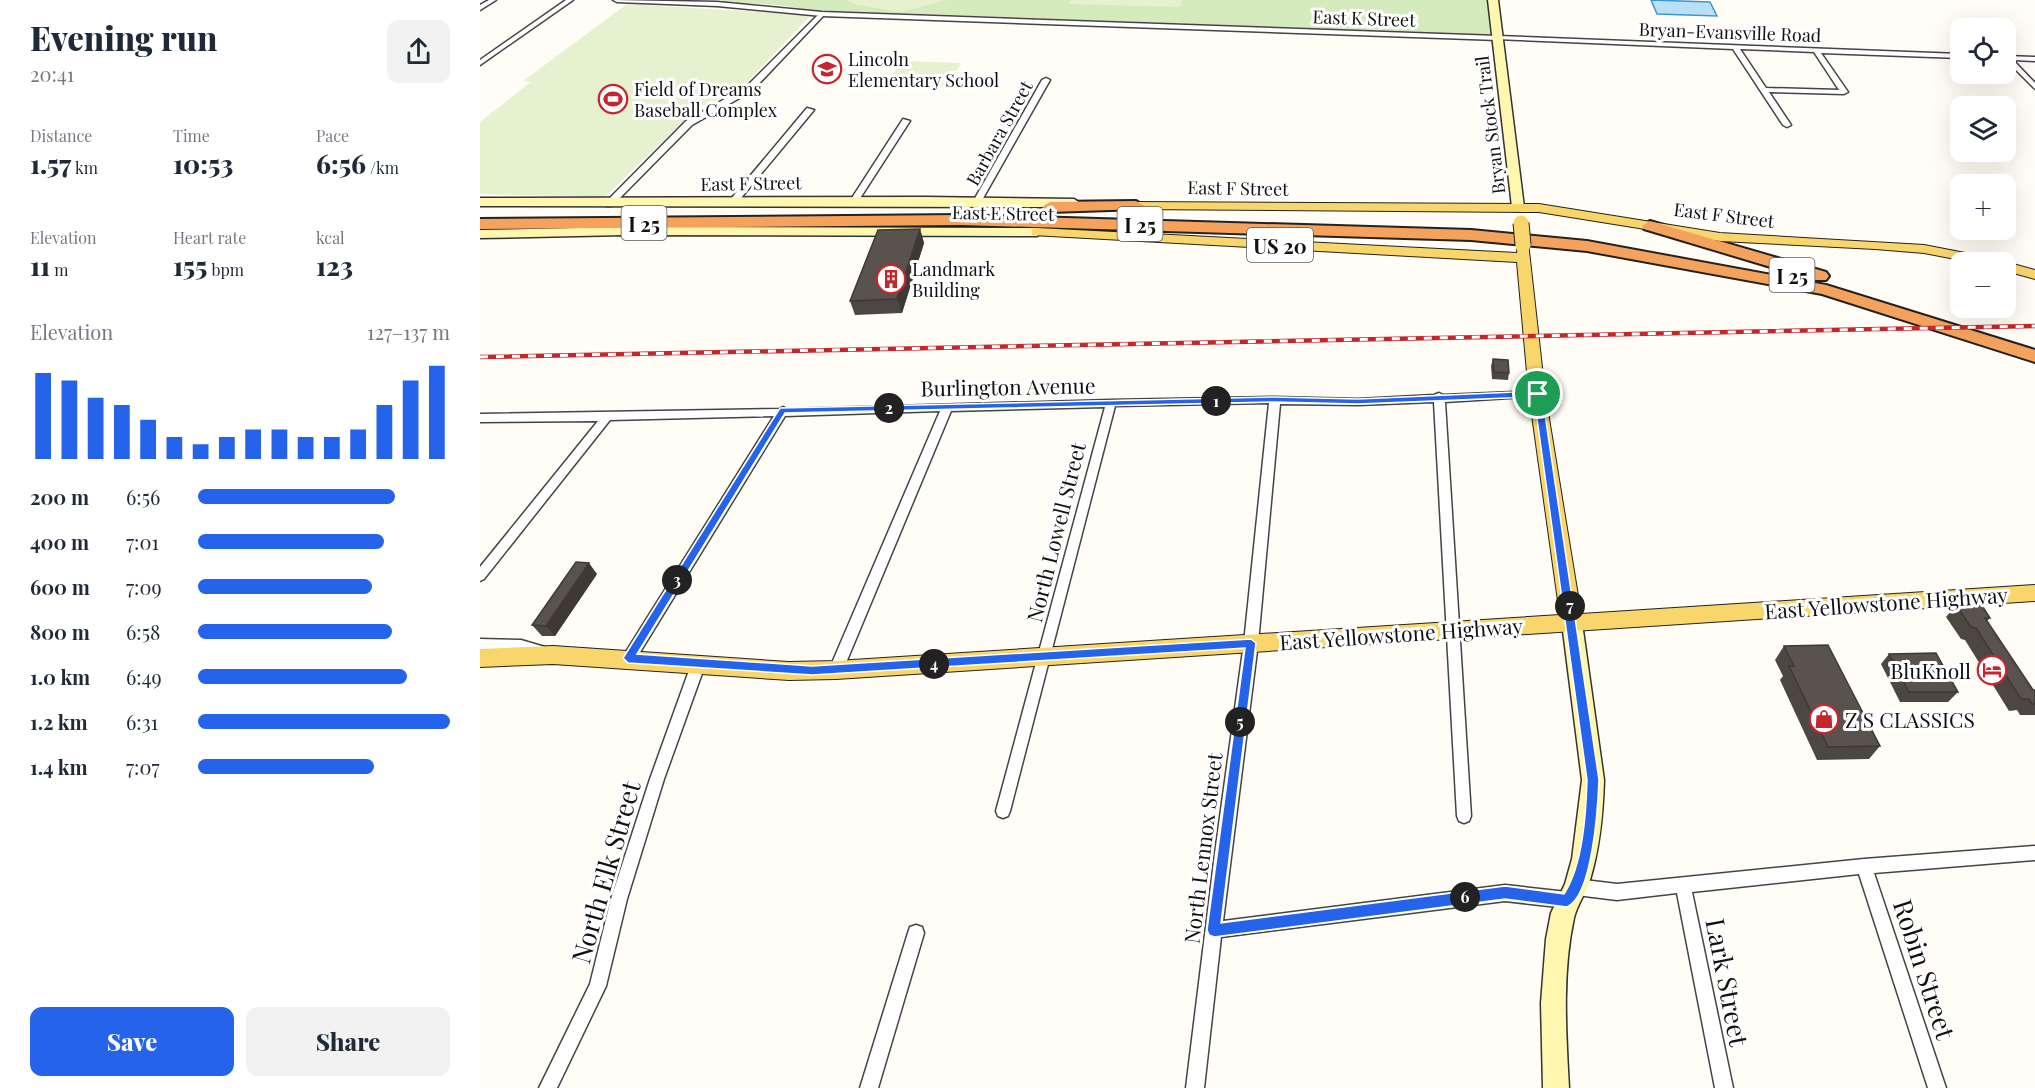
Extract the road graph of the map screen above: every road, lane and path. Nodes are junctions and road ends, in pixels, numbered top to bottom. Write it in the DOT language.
graph roads {
  1 [pos="493,0"];
  2 [pos="570,0"];
  3 [pos="617,0"];
  4 [pos="1493,0"];
  5 [pos="646,1"];
  6 [pos="480,8"];
  7 [pos="822,14"];
  8 [pos="1498,38"];
  9 [pos="1735,47"];
  10 [pos="1816,50"];
  11 [pos="1950,56"];
  12 [pos="2016,58"];
  13 [pos="2035,59"];
  14 [pos="480,63"];
  15 [pos="2016,68"];
  16 [pos="1046,80"];
  17 [pos="2035,87"];
  18 [pos="1763,90"];
  19 [pos="810,110"];
  20 [pos="906,121"];
  21 [pos="1787,125"];
  22 [pos="978,200"];
  23 [pos="854,201"];
  24 [pos="480,202"];
  25 [pos="733,202"];
  26 [pos="609,204"];
  27 [pos="1136,206"];
  28 [pos="1518,207"];
  29 [pos="480,209"];
  30 [pos="882,210"];
  31 [pos="637,215"];
  32 [pos="480,217"];
  33 [pos="808,221"];
  34 [pos="480,224"];
  35 [pos="1650,225"];
  36 [pos="1037,232"];
  37 [pos="480,234"];
  38 [pos="1524,251"];
  39 [pos="1950,254"];
  40 [pos="2016,269"];
  41 [pos="2035,275"];
  42 [pos="1943,317"];
  43 [pos="2035,347"];
  44 [pos="2035,356"];
  45 [pos="1538,394"];
  46 [pos="1439,396"];
  47 [pos="1275,400"];
  48 [pos="1111,403"];
  49 [pos="947,407"];
  50 [pos="783,410"];
  51 [pos="607,417"];
  52 [pos="480,418"];
  53 [pos="480,576"];
  54 [pos="2035,593"];
  55 [pos="1572,623"];
  56 [pos="1453,628"];
  57 [pos="1251,643"];
  58 [pos="480,644"];
  59 [pos="553,655"];
  60 [pos="1047,656"];
  61 [pos="480,657"];
  62 [pos="628,658"];
  63 [pos="698,665"];
  64 [pos="836,670"];
  65 [pos="1004,812"];
  66 [pos="1464,816"];
  67 [pos="2035,853"];
  68 [pos="1864,866"];
  69 [pos="1683,885"];
  70 [pos="1572,893"];
  71 [pos="1214,930"];
  72 [pos="916,933"];
  73 [pos="548,1088"];
  74 [pos="869,1088"];
  75 [pos="1195,1088"];
  76 [pos="1556,1088"];
  77 [pos="1724,1088"];
  78 [pos="1937,1088"];
  1 -- 6 [label="street"];
  2 -- 14 [label="street"];
  3 -- 5 [label="street, East K Street"];
  4 -- 8 [label="main road, Bryan Stock Trail"];
  5 -- 7 [label="street, East K Street"];
  7 -- 8 [label="street, East K Street"];
  7 -- 26 [label="street"];
  8 -- 9 [label="street, Bryan-Evansville Road"];
  8 -- 28 [label="main road, Bryan Stock Trail"];
  9 -- 10 [label="street, Bryan-Evansville Road"];
  9 -- 18 [label="street"];
  10 -- 11 [label="street, Bryan-Evansville Road"];
  10 -- 18 [label="street"];
  12 -- 13 [label="street"];
  15 -- 17 [label="street"];
  16 -- 22 [label="street, Barbara Street"];
  18 -- 21 [label="street"];
  19 -- 25 [label="street"];
  20 -- 23 [label="street"];
  22 -- 23 [label="main road, East F Street"];
  22 -- 27 [label="main road, East F Street"];
  23 -- 25 [label="main road, East F Street"];
  24 -- 26 [label="main road, East F Street"];
  25 -- 26 [label="main road, East F Street"];
  27 -- 28 [label="main road, East F Street / US 20"];
  27 -- 30 [label="highway, US 20"];
  28 -- 35 [label="main road, East F Street"];
  28 -- 38 [label="main road, Bryan Stock Trail, bridge"];
  29 -- 31 [label="highway"];
  30 -- 31 [label="highway, I 25"];
  30 -- 42 [label="highway, I 25"];
  31 -- 32 [label="highway, I 25"];
  33 -- 34 [label="highway, I 25"];
  33 -- 36 [label="highway, US 20"];
  33 -- 44 [label="highway, I 25"];
  35 -- 39 [label="main road, East F Street"];
  35 -- 42 [label="highway"];
  36 -- 37 [label="main road, East E Street"];
  36 -- 38 [label="main road, East E Street / US 20"];
  38 -- 45 [label="main road, Bryan Stock Trail"];
  40 -- 41 [label="main road"];
  42 -- 43 [label="highway, I 25"];
  45 -- 46 [label="street, Burlington Avenue"];
  45 -- 55 [label="main road, Bryan Stock Trail"];
  46 -- 47 [label="street, Burlington Avenue"];
  46 -- 56 [label="street"];
  47 -- 48 [label="street, Burlington Avenue"];
  47 -- 57 [label="street, North Lennox Street"];
  48 -- 49 [label="street, Burlington Avenue"];
  48 -- 60 [label="street, North Lowell Street"];
  49 -- 50 [label="street, Burlington Avenue"];
  49 -- 64 [label="street"];
  50 -- 51 [label="street, Burlington Avenue"];
  50 -- 62 [label="street"];
  51 -- 52 [label="street, Burlington Avenue"];
  51 -- 53 [label="street"];
  54 -- 55 [label="main road, East Yellowstone Highway"];
  55 -- 56 [label="main road, East Yellowstone Highway"];
  55 -- 70 [label="main road"];
  56 -- 57 [label="main road, East Yellowstone Highway"];
  56 -- 66 [label="street"];
  57 -- 60 [label="main road, East Yellowstone Highway"];
  57 -- 71 [label="street, North Lennox Street"];
  58 -- 59 [label="street"];
  59 -- 61 [label="main road, East Yellowstone Highway"];
  59 -- 62 [label="main road, East Yellowstone Highway"];
  60 -- 64 [label="main road, East Yellowstone Highway"];
  60 -- 65 [label="street, North Lowell Street"];
  62 -- 63 [label="main road, East Yellowstone Highway"];
  63 -- 64 [label="main road, East Yellowstone Highway"];
  63 -- 73 [label="street, North Elk Street"];
  67 -- 68 [label="street"];
  68 -- 69 [label="street"];
  68 -- 78 [label="street, Robin Street"];
  69 -- 70 [label="street"];
  69 -- 77 [label="street, Lark Street"];
  70 -- 71 [label="street"];
  70 -- 76 [label="main road"];
  71 -- 75 [label="street, North Lennox Street"];
  72 -- 74 [label="street"];
}
